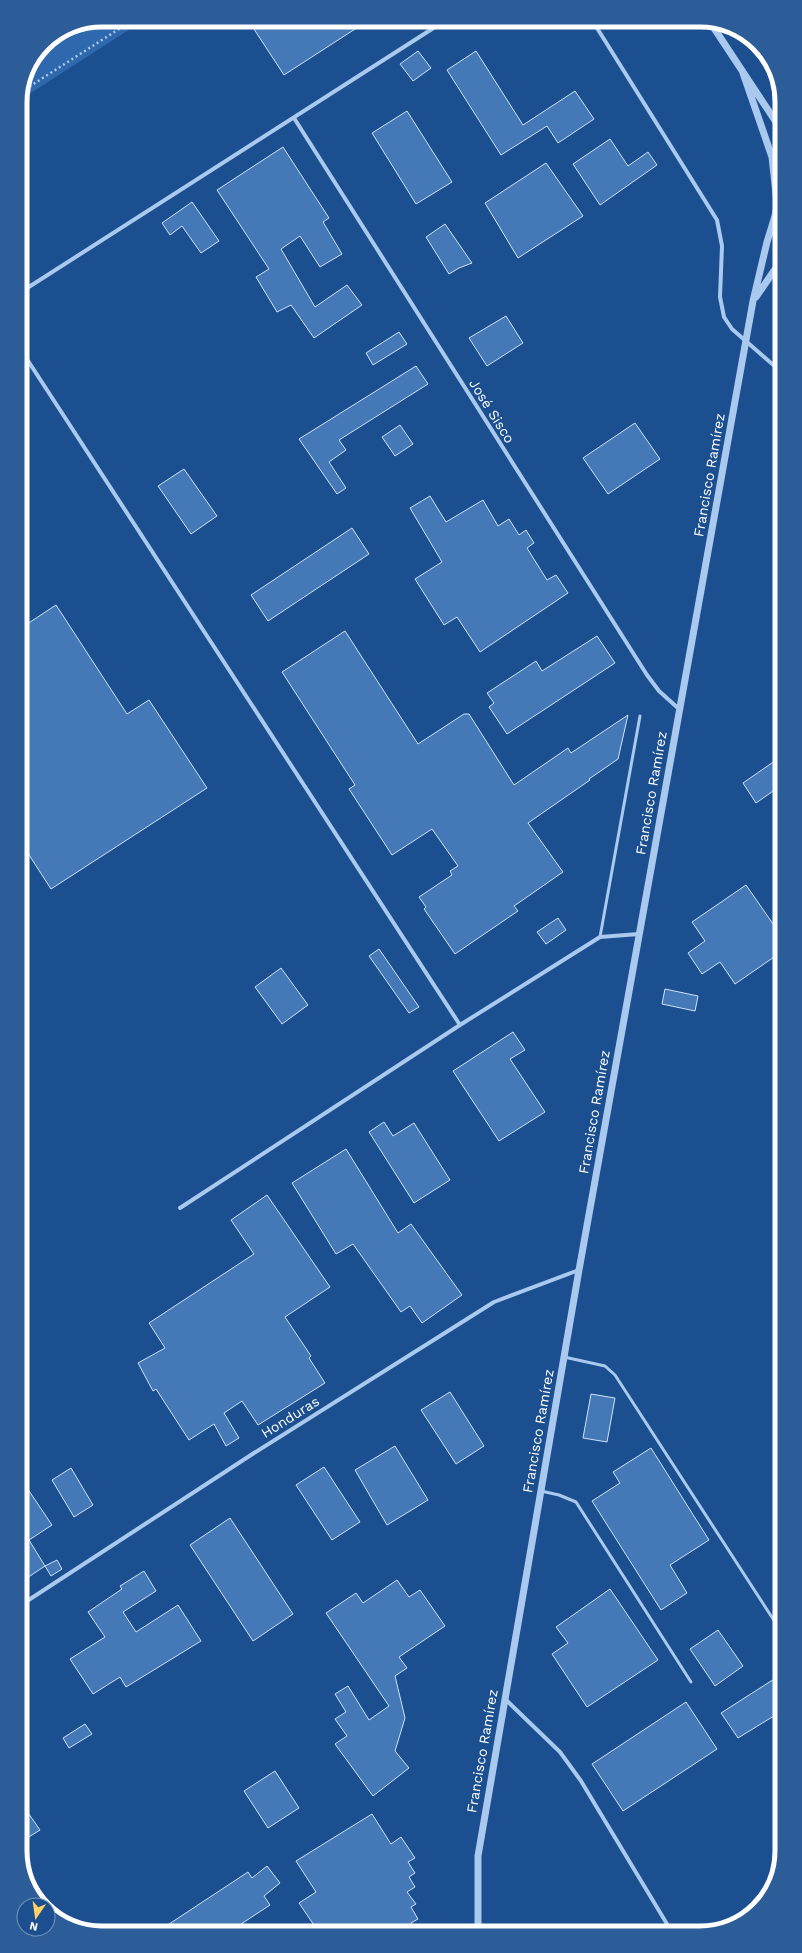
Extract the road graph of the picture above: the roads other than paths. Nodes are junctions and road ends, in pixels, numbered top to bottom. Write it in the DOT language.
graph roads {
  1 [pos="435,27"];
  2 [pos="596,27"];
  3 [pos="714,29"];
  4 [pos="743,73"];
  5 [pos="294,118"];
  6 [pos="775,121"];
  7 [pos="775,180"];
  8 [pos="775,216"];
  9 [pos="775,269"];
  10 [pos="27,288"];
  11 [pos="753,301"];
  12 [pos="747,342"];
  13 [pos="27,359"];
  14 [pos="775,366"];
  15 [pos="680,710"];
  16 [pos="640,716"];
  17 [pos="639,934"];
  18 [pos="600,937"];
  19 [pos="460,1025"];
  20 [pos="180,1208"];
  21 [pos="579,1270"];
  22 [pos="564,1357"];
  23 [pos="540,1491"];
  24 [pos="27,1601"];
  25 [pos="775,1622"];
  26 [pos="691,1682"];
  27 [pos="504,1699"];
  28 [pos="478,1926"];
  29 [pos="668,1926"];
  1 -- 5 [label="street"];
  2 -- 12 [label="street"];
  3 -- 4 [label="street"];
  4 -- 6 [label="street"];
  4 -- 7 [label="street, Francisco Ramírez"];
  5 -- 10 [label="street"];
  5 -- 15 [label="street, José Sisco"];
  8 -- 11 [label="street, Francisco Ramírez"];
  9 -- 11 [label="street, Francisco Ramírez"];
  11 -- 12 [label="street, Francisco Ramírez"];
  12 -- 14 [label="street"];
  12 -- 15 [label="street, Francisco Ramírez"];
  13 -- 19 [label="street"];
  15 -- 17 [label="street, Francisco Ramírez"];
  16 -- 18 [label="lane"];
  17 -- 18 [label="street"];
  17 -- 21 [label="street, Francisco Ramírez"];
  18 -- 19 [label="street"];
  19 -- 20 [label="street"];
  21 -- 22 [label="street, Francisco Ramírez"];
  21 -- 24 [label="street, Honduras"];
  22 -- 23 [label="street, Francisco Ramírez"];
  22 -- 25 [label="lane"];
  23 -- 26 [label="lane"];
  23 -- 27 [label="street, Francisco Ramírez"];
  27 -- 28 [label="street, Francisco Ramírez"];
  27 -- 29 [label="street"];
}
